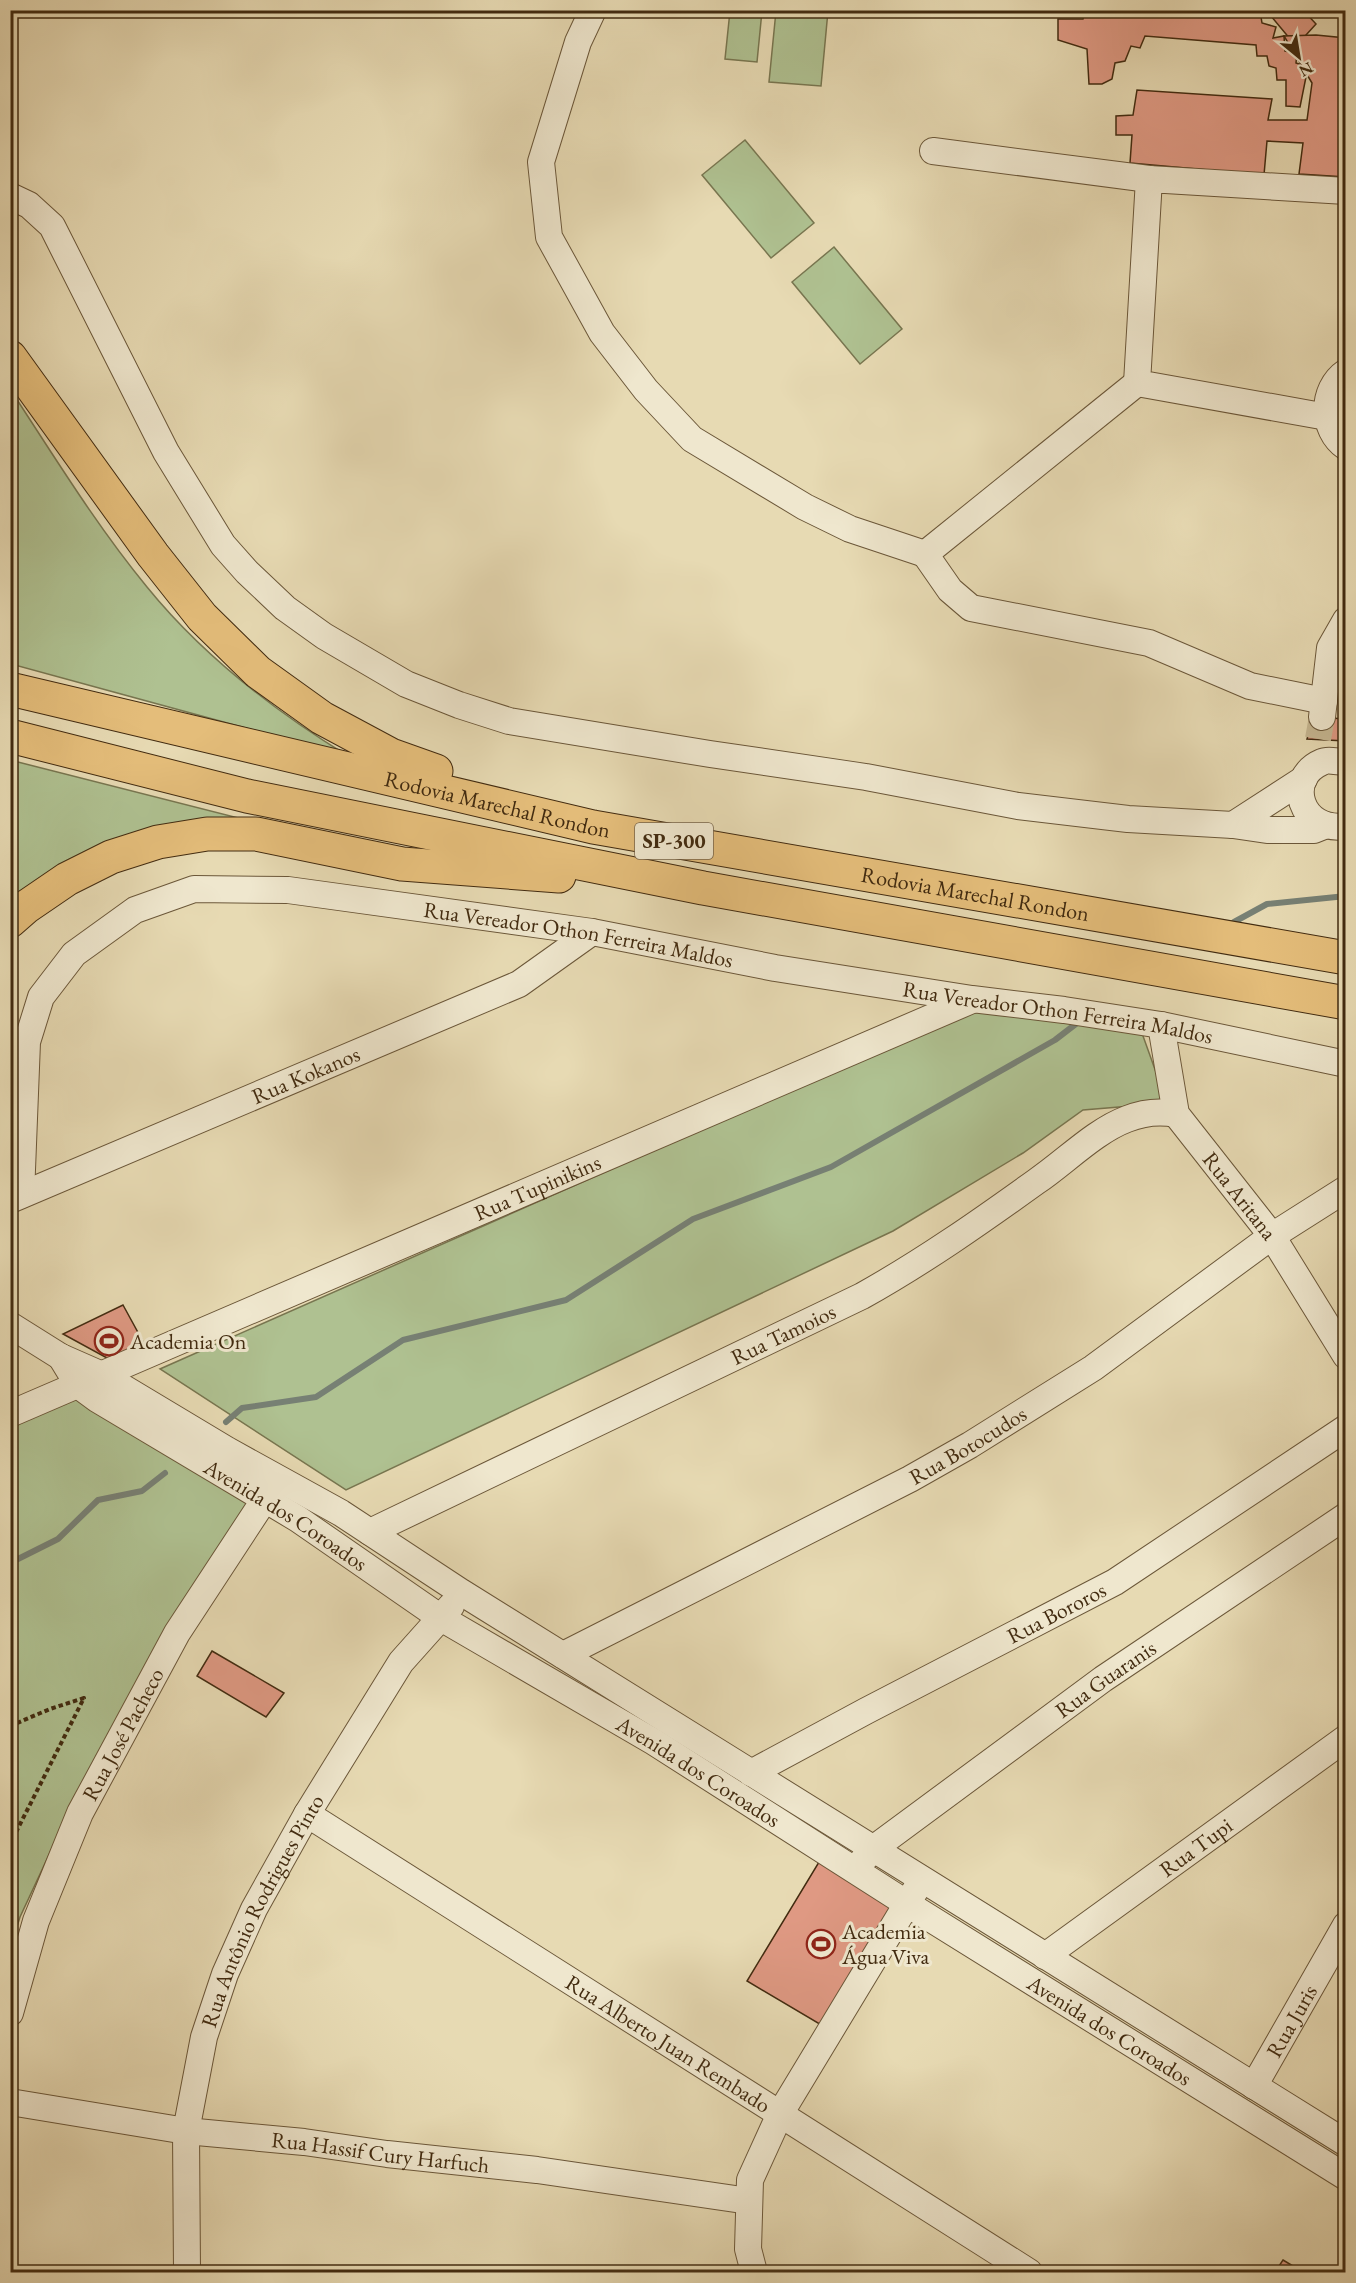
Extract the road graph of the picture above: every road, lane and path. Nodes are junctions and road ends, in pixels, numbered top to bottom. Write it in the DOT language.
graph roads {
  1 [pos="593,10"];
  2 [pos="933,151"];
  3 [pos="1149,179"];
  4 [pos="1346,191"];
  5 [pos="10,196"];
  6 [pos="10,357"];
  7 [pos="1346,372"];
  8 [pos="1137,383"];
  9 [pos="1327,417"];
  10 [pos="1346,447"];
  11 [pos="926,554"];
  12 [pos="1346,620"];
  13 [pos="10,689"];
  14 [pos="1322,719"];
  15 [pos="10,736"];
  16 [pos="1346,762"];
  17 [pos="1308,773"];
  18 [pos="1233,825"];
  19 [pos="1334,826"];
  20 [pos="593,827"];
  21 [pos="704,888"];
  22 [pos="10,921"];
  23 [pos="592,932"];
  24 [pos="1346,957"];
  25 [pos="972,999"];
  26 [pos="1346,1003"];
  27 [pos="1161,1025"];
  28 [pos="1346,1064"];
  29 [pos="1176,1114"];
  30 [pos="1346,1189"];
  31 [pos="16,1197"];
  32 [pos="1272,1236"];
  33 [pos="10,1325"];
  34 [pos="1346,1356"];
  35 [pos="61,1358"];
  36 [pos="102,1375"];
  37 [pos="78,1385"];
  38 [pos="10,1414"];
  39 [pos="1346,1428"];
  40 [pos="272,1489"];
  41 [pos="1346,1516"];
  42 [pos="370,1532"];
  43 [pos="462,1592"];
  44 [pos="441,1618"];
  45 [pos="563,1655"];
  46 [pos="10,1726"];
  47 [pos="1346,1738"];
  48 [pos="752,1773"];
  49 [pos="307,1814"];
  50 [pos="10,1844"];
  51 [pos="873,1849"];
  52 [pos="854,1870"];
  53 [pos="922,1880"];
  54 [pos="907,1904"];
  55 [pos="1346,1925"];
  56 [pos="1045,1956"];
  57 [pos="10,2013"];
  58 [pos="1254,2086"];
  59 [pos="10,2102"];
  60 [pos="780,2114"];
  61 [pos="186,2131"];
  62 [pos="1346,2143"];
  63 [pos="1346,2178"];
  64 [pos="749,2200"];
  65 [pos="187,2272"];
  66 [pos="754,2272"];
  67 [pos="1029,2272"];
  1 -- 11 [label="street"];
  2 -- 3 [label="street"];
  3 -- 4 [label="street"];
  3 -- 8 [label="street"];
  5 -- 18 [label="street"];
  6 -- 20 [label="highway"];
  7 -- 9 [label="street"];
  8 -- 9 [label="street"];
  8 -- 11 [label="street"];
  9 -- 10 [label="street"];
  11 -- 14 [label="street"];
  12 -- 14 [label="street"];
  13 -- 20 [label="highway, Rodovia Marechal Rondon / SP-300"];
  14 -- 17 [label="street"];
  15 -- 21 [label="highway, Rodovia Marechal Rondon / SP-300"];
  16 -- 17 [label="street"];
  17 -- 18 [label="street"];
  17 -- 19 [label="street"];
  18 -- 19 [label="street"];
  20 -- 24 [label="highway, Rodovia Marechal Rondon / SP-300"];
  21 -- 22 [label="highway"];
  21 -- 26 [label="highway, Rodovia Marechal Rondon / SP-300"];
  23 -- 25 [label="street, Rua Vereador Othon Ferreira Maldos"];
  23 -- 31 [label="street, Rua Kokanos"];
  23 -- 31 [label="street, Rua Vereador Othon Ferreira Maldos"];
  25 -- 27 [label="street, Rua Vereador Othon Ferreira Maldos"];
  25 -- 36 [label="street, Rua Tupinikins"];
  27 -- 28 [label="street, Rua Vereador Othon Ferreira Maldos"];
  27 -- 29 [label="street, Rua Aritana"];
  29 -- 32 [label="street, Rua Aritana"];
  29 -- 42 [label="street, Rua Tamoios"];
  30 -- 32 [label="street, Rua Botocudos"];
  32 -- 34 [label="street, Rua Aritana"];
  32 -- 45 [label="street, Rua Botocudos"];
  33 -- 35 [label="street, Avenida dos Coroados"];
  35 -- 36 [label="street, Avenida dos Coroados"];
  35 -- 37 [label="street, Avenida dos Coroados"];
  36 -- 37 [label="street, Rua Tupinikins"];
  36 -- 40 [label="street, Avenida dos Coroados"];
  37 -- 38 [label="street, Rua Tupinikins"];
  37 -- 40 [label="street, Avenida dos Coroados"];
  39 -- 48 [label="street, Rua Bororos"];
  40 -- 42 [label="street, Avenida dos Coroados"];
  40 -- 44 [label="street, Avenida dos Coroados"];
  40 -- 57 [label="street, Rua José Pacheco"];
  41 -- 51 [label="street, Rua Guaranis"];
  42 -- 43 [label="street, Avenida dos Coroados"];
  43 -- 44 [label="street, Rua Antônio Rodrigues Pinto"];
  43 -- 45 [label="street, Avenida dos Coroados"];
  44 -- 49 [label="street, Rua Antônio Rodrigues Pinto"];
  44 -- 52 [label="street, Avenida dos Coroados"];
  45 -- 48 [label="street, Avenida dos Coroados"];
  46 -- 50 [label="path"];
  47 -- 56 [label="street, Rua Tupi"];
  48 -- 51 [label="street, Avenida dos Coroados"];
  49 -- 60 [label="street, Rua Alberto Juan Rembado"];
  49 -- 61 [label="street, Rua Antônio Rodrigues Pinto"];
  51 -- 52 [label="street, Rua Guaranis"];
  51 -- 53 [label="street, Avenida dos Coroados"];
  52 -- 54 [label="street, Avenida dos Coroados"];
  53 -- 54 [label="street"];
  53 -- 56 [label="street, Avenida dos Coroados"];
  54 -- 60 [label="street"];
  54 -- 63 [label="street, Avenida dos Coroados"];
  55 -- 58 [label="street, Rua Juris"];
  56 -- 58 [label="street, Avenida dos Coroados"];
  58 -- 62 [label="street, Avenida dos Coroados"];
  59 -- 61 [label="street, Rua Hassif Cury Harfuch"];
  60 -- 64 [label="street"];
  60 -- 67 [label="street, Rua Alberto Juan Rembado"];
  61 -- 64 [label="street, Rua Hassif Cury Harfuch"];
  61 -- 65 [label="street, Rua Antônio Rodrigues Pinto"];
  64 -- 66 [label="street"];
}
